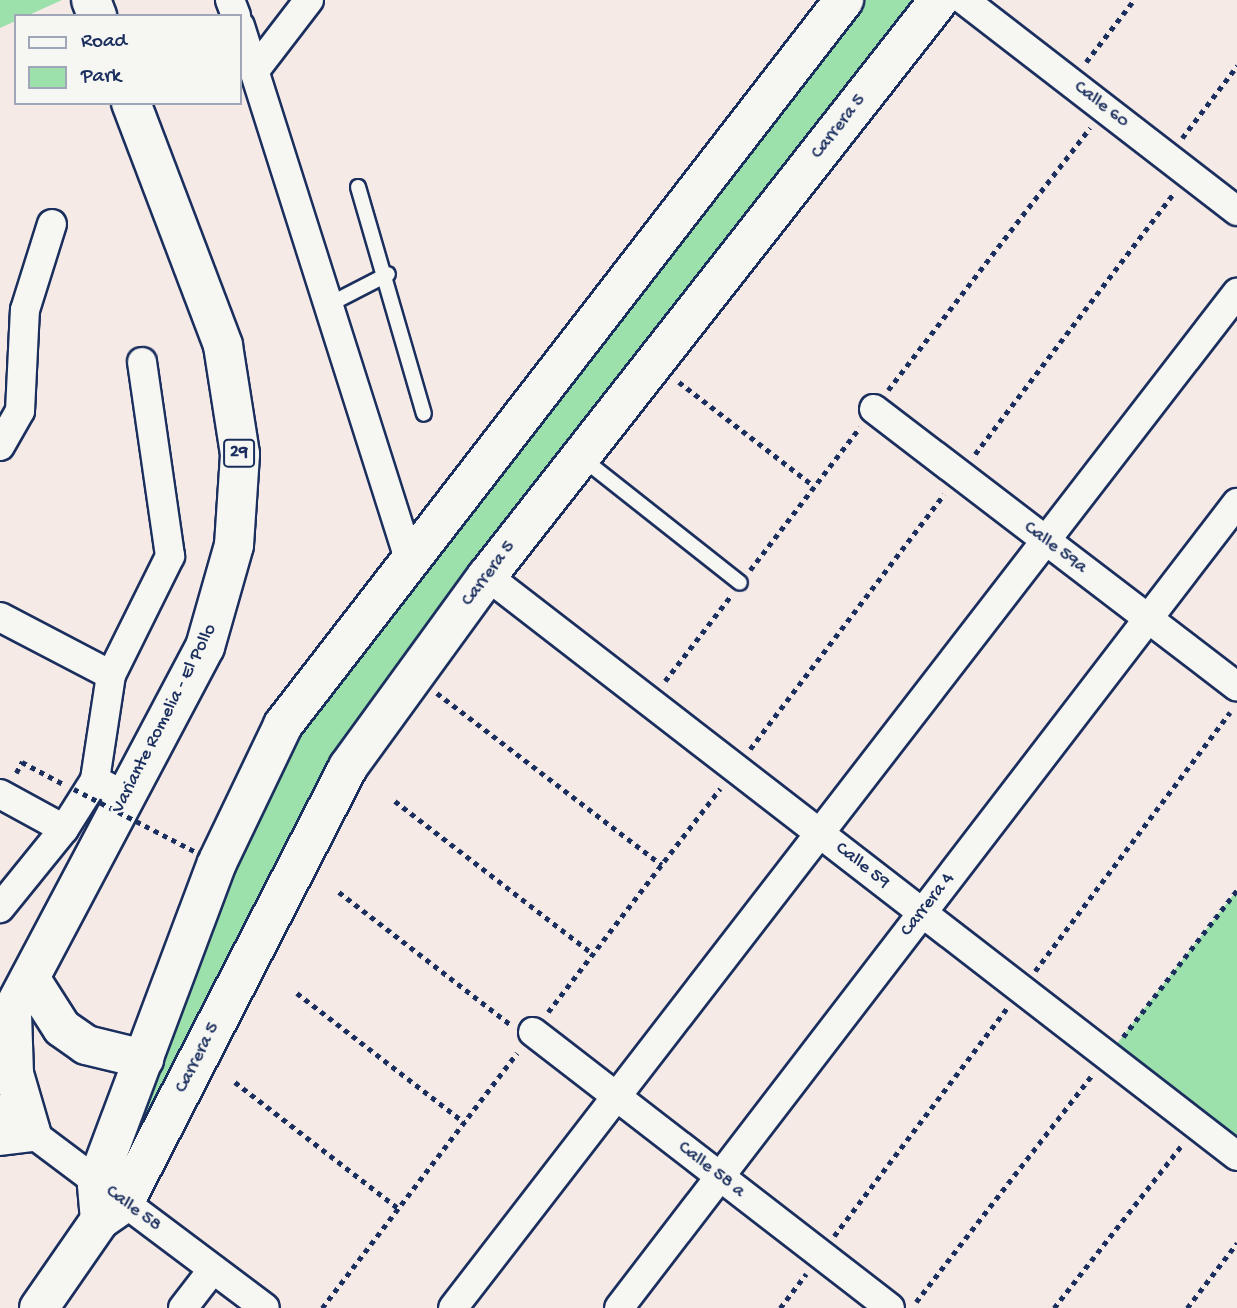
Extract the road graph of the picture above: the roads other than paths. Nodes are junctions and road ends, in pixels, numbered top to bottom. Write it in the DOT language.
graph roads {
  1 [pos="309,0"];
  2 [pos="844,0"];
  3 [pos="939,0"];
  4 [pos="964,0"];
  5 [pos="242,31"];
  6 [pos="256,69"];
  7 [pos="132,105"];
  8 [pos="358,187"];
  9 [pos="1237,211"];
  10 [pos="52,224"];
  11 [pos="388,274"];
  12 [pos="1237,293"];
  13 [pos="330,304"];
  14 [pos="142,362"];
  15 [pos="874,409"];
  16 [pos="424,414"];
  17 [pos="0,446"];
  18 [pos="580,457"];
  19 [pos="1237,503"];
  20 [pos="1046,541"];
  21 [pos="410,562"];
  22 [pos="487,576"];
  23 [pos="740,583"];
  24 [pos="0,617"];
  25 [pos="1148,619"];
  26 [pos="111,675"];
  27 [pos="1237,687"];
  28 [pos="98,789"];
  29 [pos="1,795"];
  30 [pos="64,829"];
  31 [pos="820,833"];
  32 [pos="0,908"];
  33 [pos="922,913"];
  34 [pos="30,978"];
  35 [pos="6,1023"];
  36 [pos="525,1031"];
  37 [pos="144,1059"];
  38 [pos="616,1096"];
  39 [pos="0,1110"];
  40 [pos="15,1134"];
  41 [pos="1237,1156"];
  42 [pos="719,1176"];
  43 [pos="107,1201"];
  44 [pos="213,1269"];
  45 [pos="39,1308"];
  46 [pos="183,1308"];
  47 [pos="265,1308"];
  48 [pos="453,1308"];
  49 [pos="619,1308"];
  50 [pos="890,1308"];
  1 -- 6 [label="street"];
  2 -- 21 [label="main road"];
  3 -- 18 [label="main road, Carrera 5"];
  4 -- 9 [label="street, Calle 60"];
  5 -- 6 [label="street"];
  6 -- 13 [label="street"];
  7 -- 28 [label="main road, Variante Romelia - El Pollo / 29"];
  8 -- 11 [label="lane"];
  10 -- 17 [label="street"];
  11 -- 13 [label="lane"];
  11 -- 16 [label="lane"];
  12 -- 20 [label="street"];
  13 -- 21 [label="street"];
  14 -- 26 [label="street"];
  15 -- 20 [label="street, Calle 59a"];
  18 -- 22 [label="main road, Carrera 5"];
  18 -- 23 [label="lane"];
  19 -- 25 [label="street, Carrera 4"];
  20 -- 25 [label="street, Calle 59a"];
  20 -- 31 [label="street"];
  21 -- 37 [label="main road"];
  22 -- 31 [label="street, Calle 59"];
  22 -- 43 [label="main road, Carrera 5"];
  24 -- 26 [label="street"];
  25 -- 27 [label="street, Calle 59a"];
  25 -- 33 [label="street, Carrera 4"];
  26 -- 28 [label="street"];
  28 -- 30 [label="street"];
  28 -- 34 [label="main road, Variante Romelia - El Pollo / 29"];
  29 -- 30 [label="street"];
  30 -- 32 [label="street"];
  31 -- 33 [label="street, Calle 59"];
  31 -- 38 [label="street"];
  33 -- 41 [label="street, Calle 59"];
  33 -- 42 [label="street, Carrera 4"];
  34 -- 35 [label="main road, Variante Romelia - El Pollo / 29"];
  34 -- 37 [label="main road"];
  35 -- 40 [label="main road"];
  36 -- 38 [label="street, Calle 58 a"];
  37 -- 43 [label="main road"];
  38 -- 42 [label="street, Calle 58 a"];
  38 -- 48 [label="street"];
  39 -- 40 [label="street, Calle 58"];
  40 -- 43 [label="street, Calle 58"];
  42 -- 49 [label="street, Carrera 4"];
  42 -- 50 [label="street, Calle 58 a"];
  43 -- 44 [label="street, Calle 58"];
  43 -- 45 [label="main road"];
  44 -- 46 [label="street"];
  44 -- 47 [label="street, Calle 58"];
}
